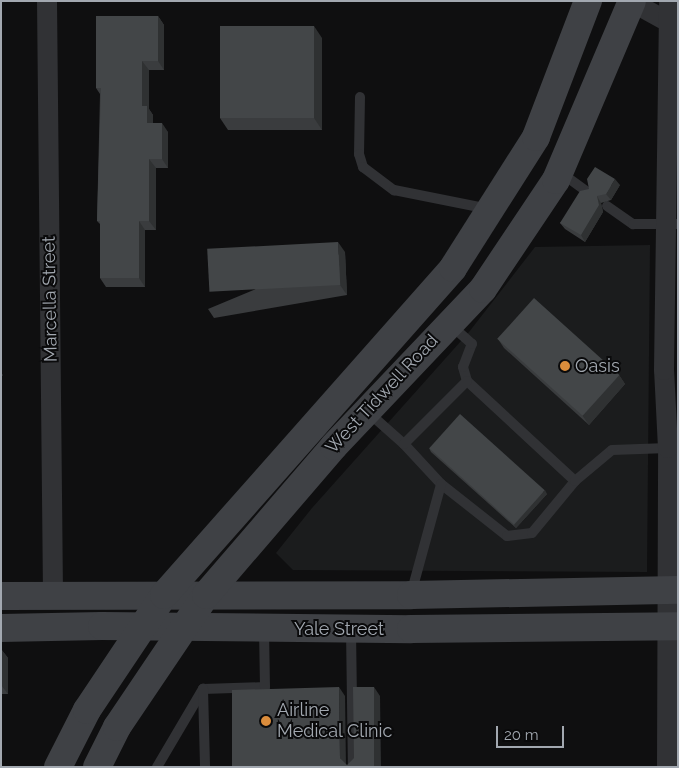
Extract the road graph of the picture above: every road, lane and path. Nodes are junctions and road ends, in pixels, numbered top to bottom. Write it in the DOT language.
graph roads {
  1 [pos="47,1"];
  2 [pos="588,1"];
  3 [pos="632,1"];
  4 [pos="669,1"];
  5 [pos="670,23"];
  6 [pos="360,97"];
  7 [pos="559,171"];
  8 [pos="588,192"];
  9 [pos="607,206"];
  10 [pos="492,210"];
  11 [pos="672,224"];
  12 [pos="425,297"];
  13 [pos="448,322"];
  14 [pos="671,369"];
  15 [pos="467,381"];
  16 [pos="366,410"];
  17 [pos="404,444"];
  18 [pos="668,448"];
  19 [pos="576,481"];
  20 [pos="441,484"];
  21 [pos="673,590"];
  22 [pos="164,595"];
  23 [pos="206,595"];
  24 [pos="410,595"];
  25 [pos="1,596"];
  26 [pos="53,596"];
  27 [pos="673,626"];
  28 [pos="1,628"];
  29 [pos="144,628"];
  30 [pos="184,628"];
  31 [pos="264,628"];
  32 [pos="351,629"];
  33 [pos="411,630"];
  34 [pos="203,689"];
  35 [pos="58,767"];
  36 [pos="97,767"];
  37 [pos="157,767"];
  38 [pos="205,767"];
  39 [pos="353,767"];
  40 [pos="667,767"];
  1 -- 26 [label="street, Marcella Street"];
  2 -- 10 [label="main road, West Tidwell Road"];
  3 -- 5 [label="street"];
  3 -- 7 [label="main road, West Tidwell Road"];
  4 -- 5 [label="street"];
  5 -- 11 [label="street"];
  6 -- 10 [label="lane"];
  7 -- 8 [label="lane"];
  7 -- 13 [label="main road, West Tidwell Road"];
  9 -- 11 [label="lane"];
  10 -- 12 [label="main road, West Tidwell Road"];
  11 -- 14 [label="street"];
  12 -- 13 [label="main road"];
  12 -- 22 [label="main road, West Tidwell Road"];
  13 -- 15 [label="lane"];
  13 -- 16 [label="main road, West Tidwell Road"];
  14 -- 18 [label="street"];
  15 -- 17 [label="lane"];
  15 -- 19 [label="lane"];
  16 -- 17 [label="lane"];
  16 -- 23 [label="main road, West Tidwell Road"];
  17 -- 20 [label="lane"];
  18 -- 19 [label="lane"];
  18 -- 21 [label="street"];
  19 -- 20 [label="lane"];
  20 -- 24 [label="lane"];
  21 -- 24 [label="main road, Yale Street"];
  21 -- 27 [label="street"];
  22 -- 23 [label="main road, Yale Street"];
  22 -- 26 [label="main road, Yale Street"];
  22 -- 29 [label="main road, West Tidwell Road"];
  23 -- 24 [label="main road, Yale Street"];
  23 -- 30 [label="main road, West Tidwell Road"];
  24 -- 33 [label="main road"];
  25 -- 26 [label="main road, Yale Street"];
  27 -- 33 [label="main road, Yale Street"];
  27 -- 40 [label="street"];
  28 -- 29 [label="main road, Yale Street"];
  29 -- 30 [label="main road, Yale Street"];
  29 -- 35 [label="main road, West Tidwell Road"];
  30 -- 31 [label="main road, Yale Street"];
  30 -- 36 [label="main road, West Tidwell Road"];
  31 -- 32 [label="main road, Yale Street"];
  31 -- 34 [label="lane"];
  32 -- 33 [label="main road, Yale Street"];
  32 -- 39 [label="lane"];
  34 -- 37 [label="lane"];
  34 -- 38 [label="lane"];
}
